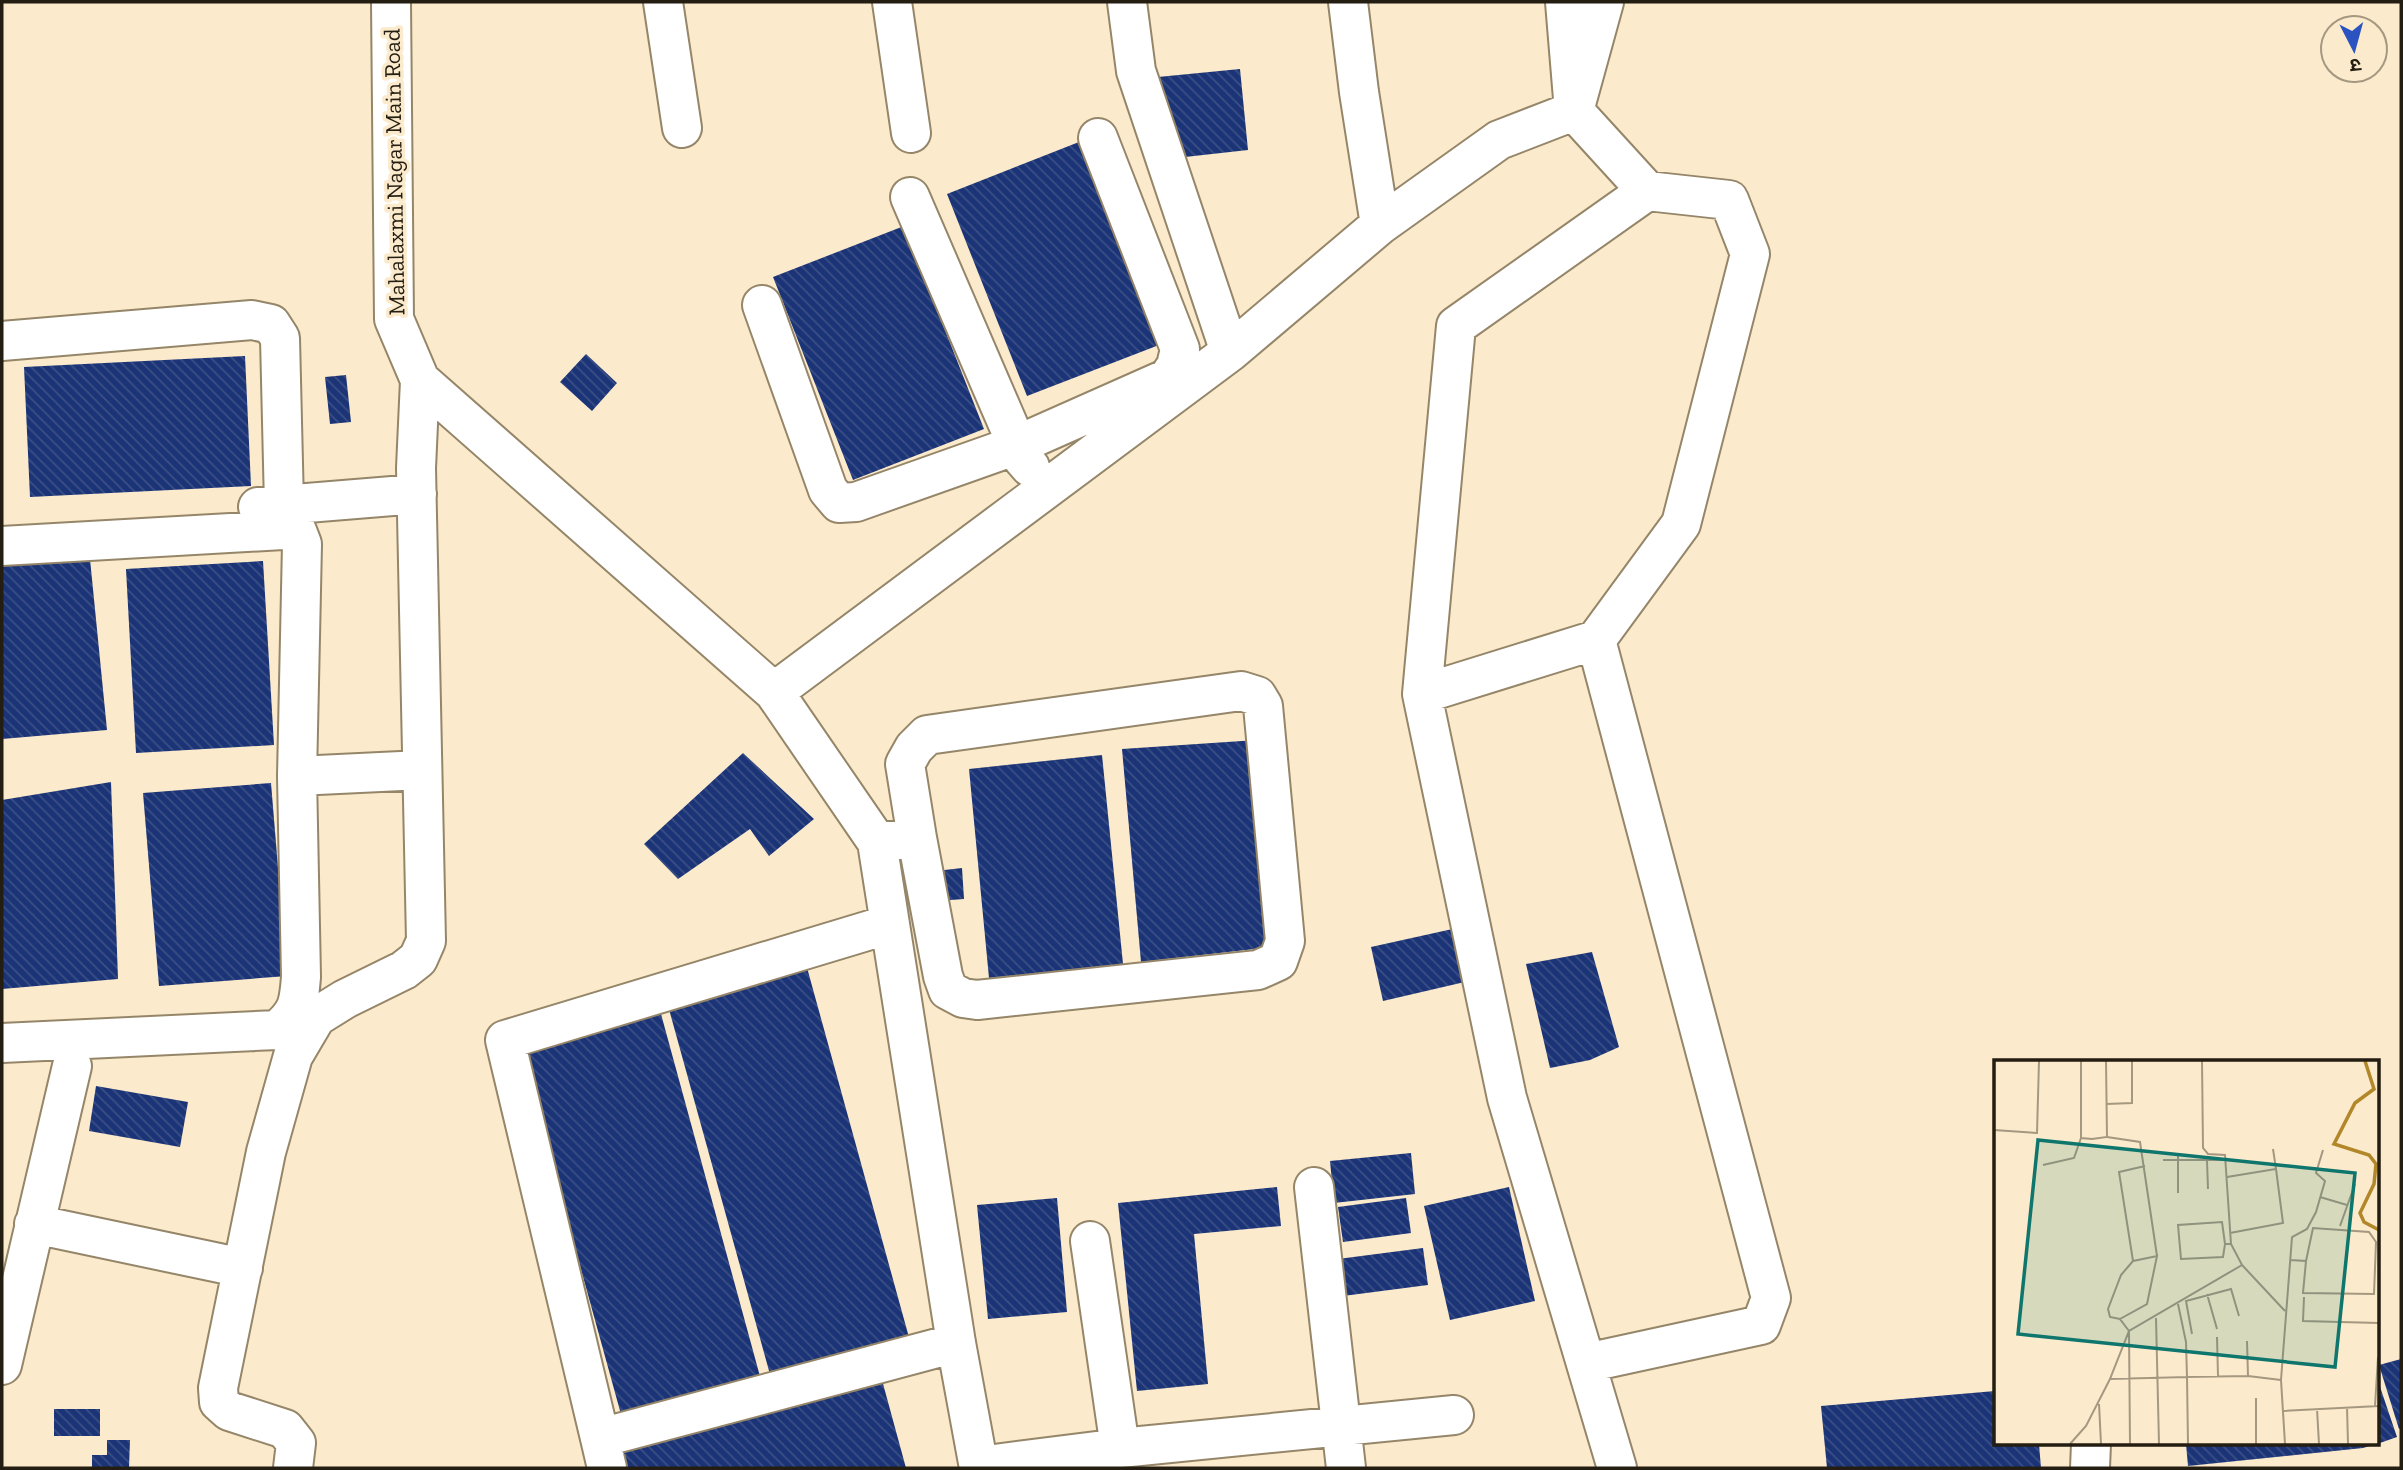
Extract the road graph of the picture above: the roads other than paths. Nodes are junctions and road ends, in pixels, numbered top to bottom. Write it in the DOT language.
graph roads {
  1 [pos="391,2"];
  2 [pos="663,2"];
  3 [pos="892,2"];
  4 [pos="1127,2"];
  5 [pos="1348,2"];
  6 [pos="1565,2"];
  7 [pos="1604,2"];
  8 [pos="1574,111"];
  9 [pos="682,128"];
  10 [pos="911,133"];
  11 [pos="1098,138"];
  12 [pos="1647,191"];
  13 [pos="911,197"];
  14 [pos="1380,225"];
  15 [pos="762,305"];
  16 [pos="2,341"];
  17 [pos="1230,352"];
  18 [pos="420,380"];
  19 [pos="1017,445"];
  20 [pos="1048,488"];
  21 [pos="417,494"];
  22 [pos="284,505"];
  23 [pos="2,524"];
  24 [pos="2,546"];
  25 [pos="1596,640"];
  26 [pos="774,692"];
  27 [pos="1422,694"];
  28 [pos="422,771"];
  29 [pos="298,776"];
  30 [pos="917,838"];
  31 [pos="877,842"];
  32 [pos="890,925"];
  33 [pos="2,1043"];
  34 [pos="72,1066"];
  35 [pos="1314,1187"];
  36 [pos="34,1224"];
  37 [pos="1090,1241"];
  38 [pos="243,1268"];
  39 [pos="956,1343"];
  40 [pos="1586,1363"];
  41 [pos="2,1365"];
  42 [pos="1454,1415"];
  43 [pos="1342,1428"];
  44 [pos="2091,1446"];
  45 [pos="1120,1448"];
  46 [pos="603,1453"];
  47 [pos="979,1467"];
  48 [pos="293,1468"];
  49 [pos="1346,1468"];
  50 [pos="1617,1468"];
  51 [pos="2090,1468"];
  1 -- 18 [label="street, Mahalaxmi Nagar Main Road"];
  2 -- 9 [label="street"];
  3 -- 10 [label="street"];
  4 -- 17 [label="street"];
  5 -- 14 [label="street"];
  6 -- 8 [label="street"];
  7 -- 8 [label="street"];
  8 -- 12 [label="street"];
  8 -- 14 [label="street"];
  11 -- 19 [label="street"];
  12 -- 25 [label="street"];
  12 -- 27 [label="street"];
  13 -- 19 [label="street"];
  14 -- 17 [label="street"];
  15 -- 19 [label="street"];
  16 -- 22 [label="street"];
  17 -- 20 [label="street"];
  18 -- 21 [label="street"];
  18 -- 26 [label="street"];
  19 -- 20 [label="street"];
  20 -- 26 [label="street"];
  21 -- 22 [label="street"];
  21 -- 28 [label="street"];
  22 -- 23 [label="street"];
  24 -- 29 [label="street"];
  25 -- 27 [label="street"];
  25 -- 40 [label="street"];
  26 -- 31 [label="street"];
  27 -- 40 [label="street"];
  28 -- 29 [label="street"];
  28 -- 38 [label="street"];
  29 -- 33 [label="street"];
  30 -- 30 [label="street"];
  30 -- 31 [label="street"];
  31 -- 32 [label="street"];
  32 -- 39 [label="street"];
  32 -- 46 [label="street"];
  34 -- 36 [label="street"];
  35 -- 43 [label="street"];
  36 -- 38 [label="street"];
  36 -- 41 [label="street"];
  37 -- 45 [label="street"];
  38 -- 48 [label="street"];
  39 -- 46 [label="street"];
  39 -- 47 [label="street"];
  40 -- 50 [label="street"];
  42 -- 43 [label="street"];
  43 -- 45 [label="street"];
  43 -- 49 [label="street"];
  44 -- 51 [label="street"];
  45 -- 47 [label="street"];
}
